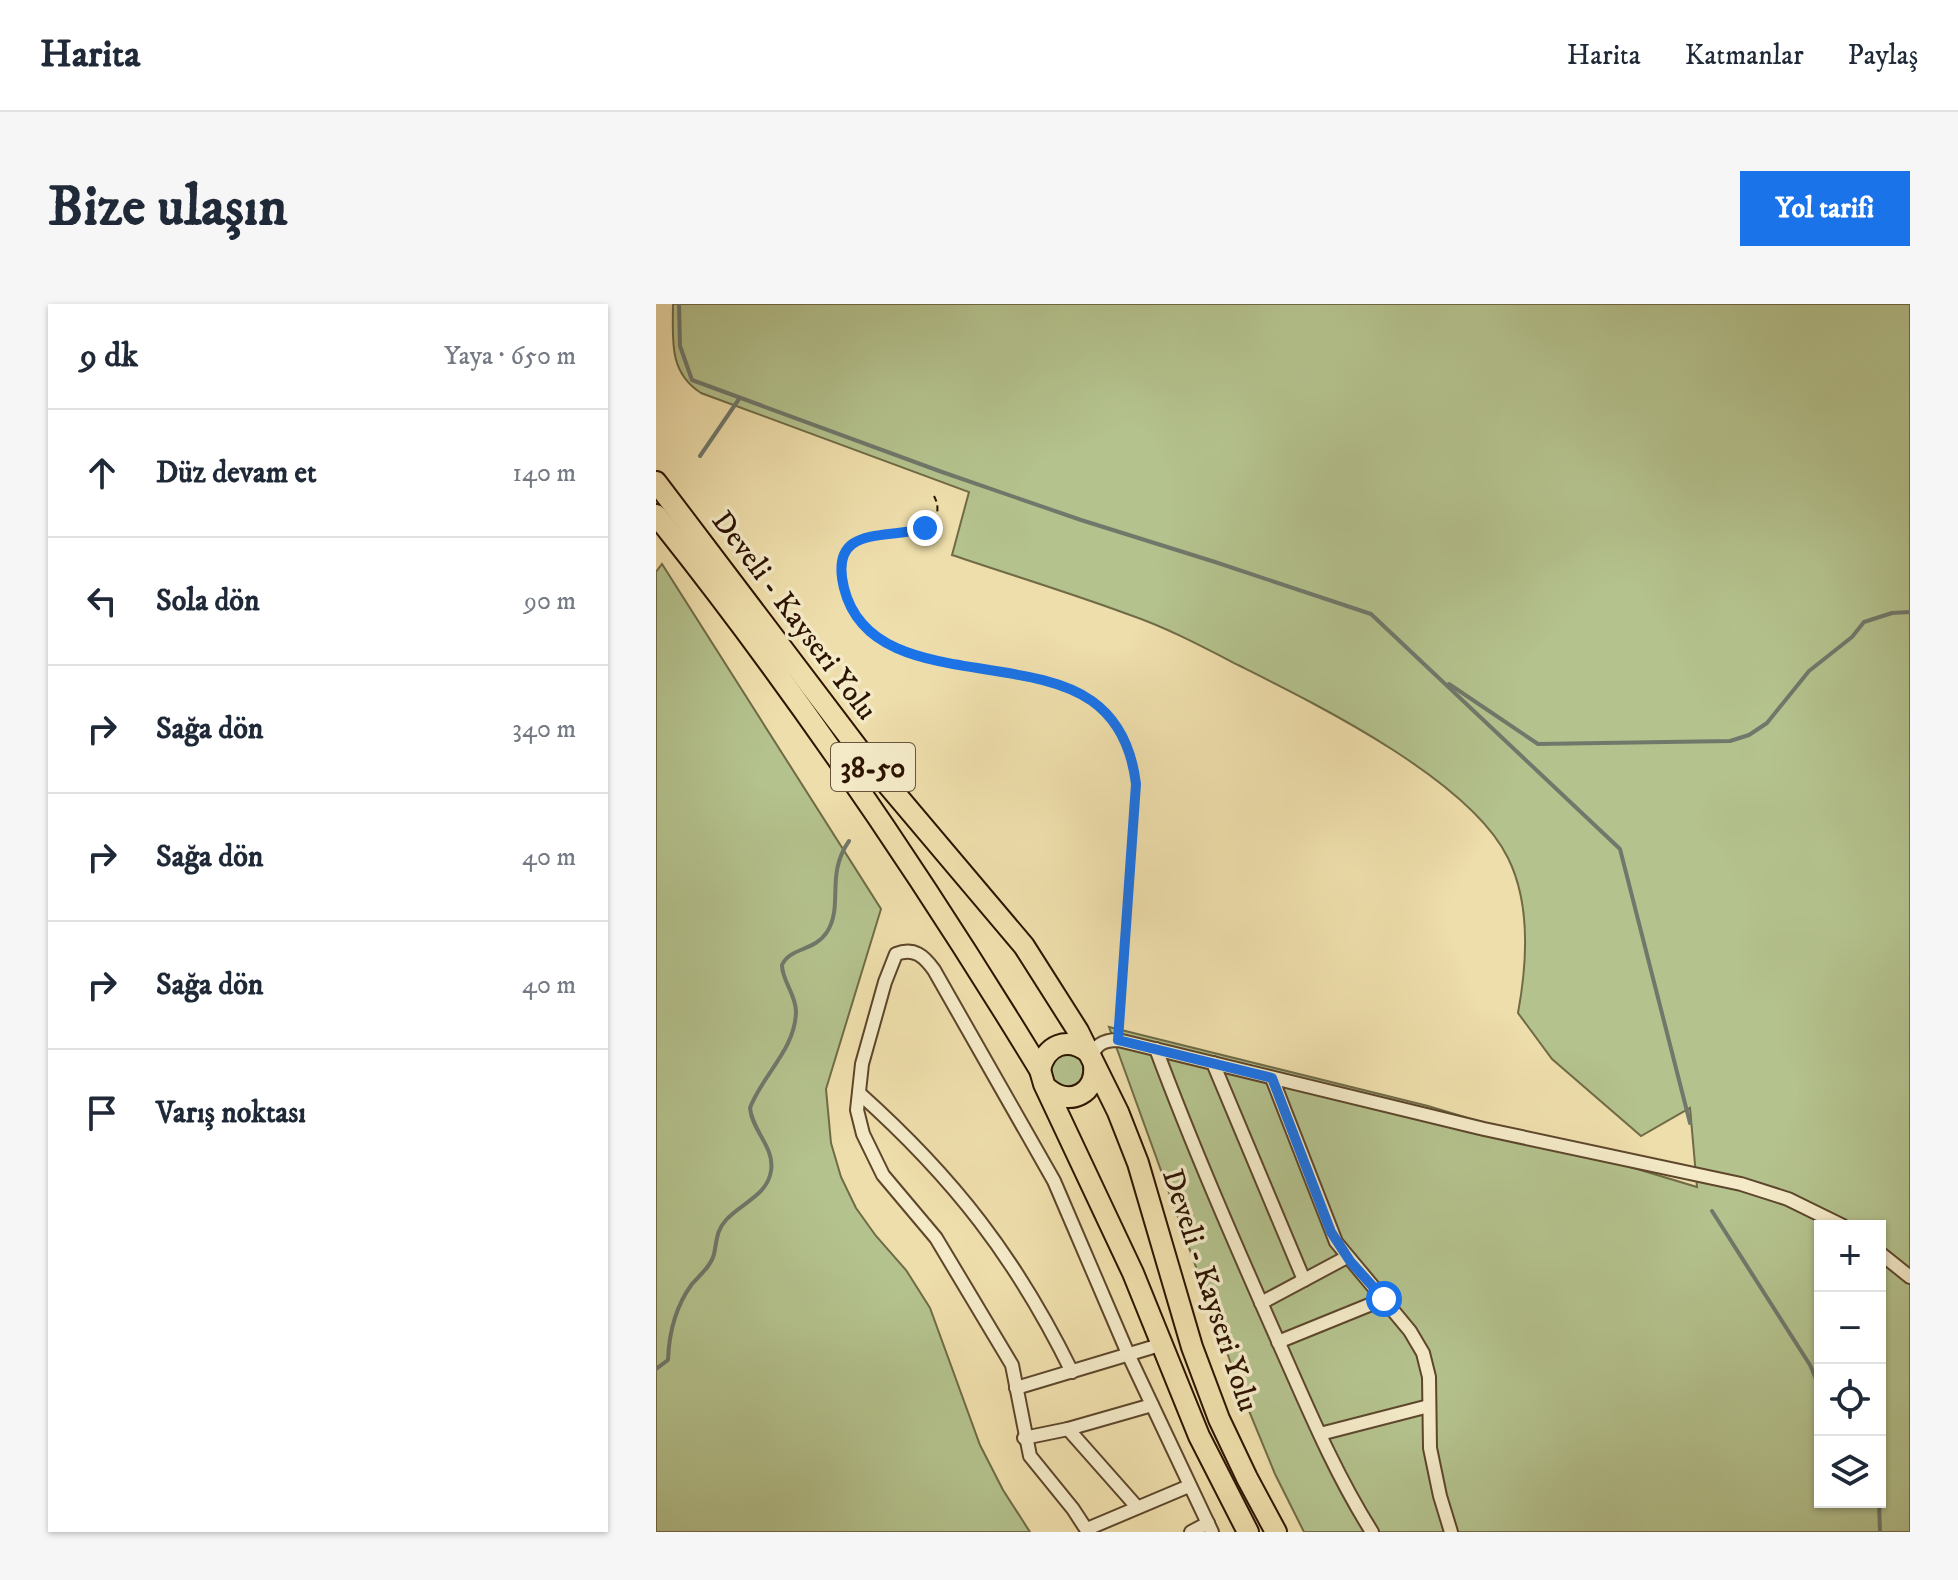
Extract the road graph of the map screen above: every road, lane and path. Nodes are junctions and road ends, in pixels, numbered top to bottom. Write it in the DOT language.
graph roads {
  1 [pos="656,482"];
  2 [pos="934,496"];
  3 [pos="656,515"];
  4 [pos="1118,1040"];
  5 [pos="1156,1049"];
  6 [pos="1091,1058"];
  7 [pos="1213,1063"];
  8 [pos="1272,1078"];
  9 [pos="1044,1080"];
  10 [pos="859,1093"];
  11 [pos="1831,1220"];
  12 [pos="1347,1257"];
  13 [pos="1886,1258"];
  14 [pos="1910,1277"];
  15 [pos="1304,1280"];
  16 [pos="1384,1299"];
  17 [pos="1261,1303"];
  18 [pos="1278,1342"];
  19 [pos="1163,1344"];
  20 [pos="1129,1356"];
  21 [pos="1072,1372"];
  22 [pos="1016,1388"];
  23 [pos="1152,1405"];
  24 [pos="1429,1406"];
  25 [pos="1068,1429"];
  26 [pos="1320,1434"];
  27 [pos="1024,1438"];
  28 [pos="1189,1486"];
  29 [pos="1137,1507"];
  30 [pos="1210,1528"];
  31 [pos="1087,1530"];
  32 [pos="1191,1532"];
  33 [pos="1248,1532"];
  34 [pos="1276,1532"];
  35 [pos="1372,1532"];
  36 [pos="1451,1532"];
  1 -- 6 [label="highway, Develi - Kayseri Yolu / 38-50"];
  2 -- 4 [label="path"];
  3 -- 9 [label="highway, Develi - Kayseri Yolu / 38-50"];
  4 -- 5 [label="street"];
  4 -- 6 [label="street"];
  5 -- 7 [label="street"];
  5 -- 17 [label="street"];
  6 -- 9 [label="highway"];
  6 -- 9 [label="highway"];
  6 -- 34 [label="highway, Develi - Kayseri Yolu / 38-50"];
  7 -- 8 [label="street"];
  7 -- 15 [label="street"];
  8 -- 11 [label="street"];
  8 -- 12 [label="street"];
  9 -- 19 [label="highway, Develi - Kayseri Yolu / 38-50"];
  10 -- 20 [label="street"];
  10 -- 21 [label="street"];
  10 -- 22 [label="street"];
  12 -- 15 [label="street"];
  12 -- 16 [label="street"];
  13 -- 14 [label="street"];
  15 -- 17 [label="street"];
  16 -- 18 [label="street"];
  16 -- 24 [label="street"];
  17 -- 18 [label="street"];
  18 -- 26 [label="street"];
  19 -- 20 [label="street"];
  19 -- 33 [label="highway, Develi - Kayseri Yolu / 38-50"];
  20 -- 21 [label="street"];
  20 -- 23 [label="street"];
  21 -- 22 [label="street"];
  22 -- 27 [label="street"];
  23 -- 25 [label="street"];
  23 -- 28 [label="street"];
  24 -- 26 [label="street"];
  24 -- 36 [label="street"];
  25 -- 27 [label="street"];
  25 -- 29 [label="street"];
  26 -- 35 [label="street"];
  27 -- 31 [label="street"];
  28 -- 29 [label="street"];
  28 -- 30 [label="street"];
  29 -- 31 [label="street"];
  30 -- 32 [label="street"];
}
